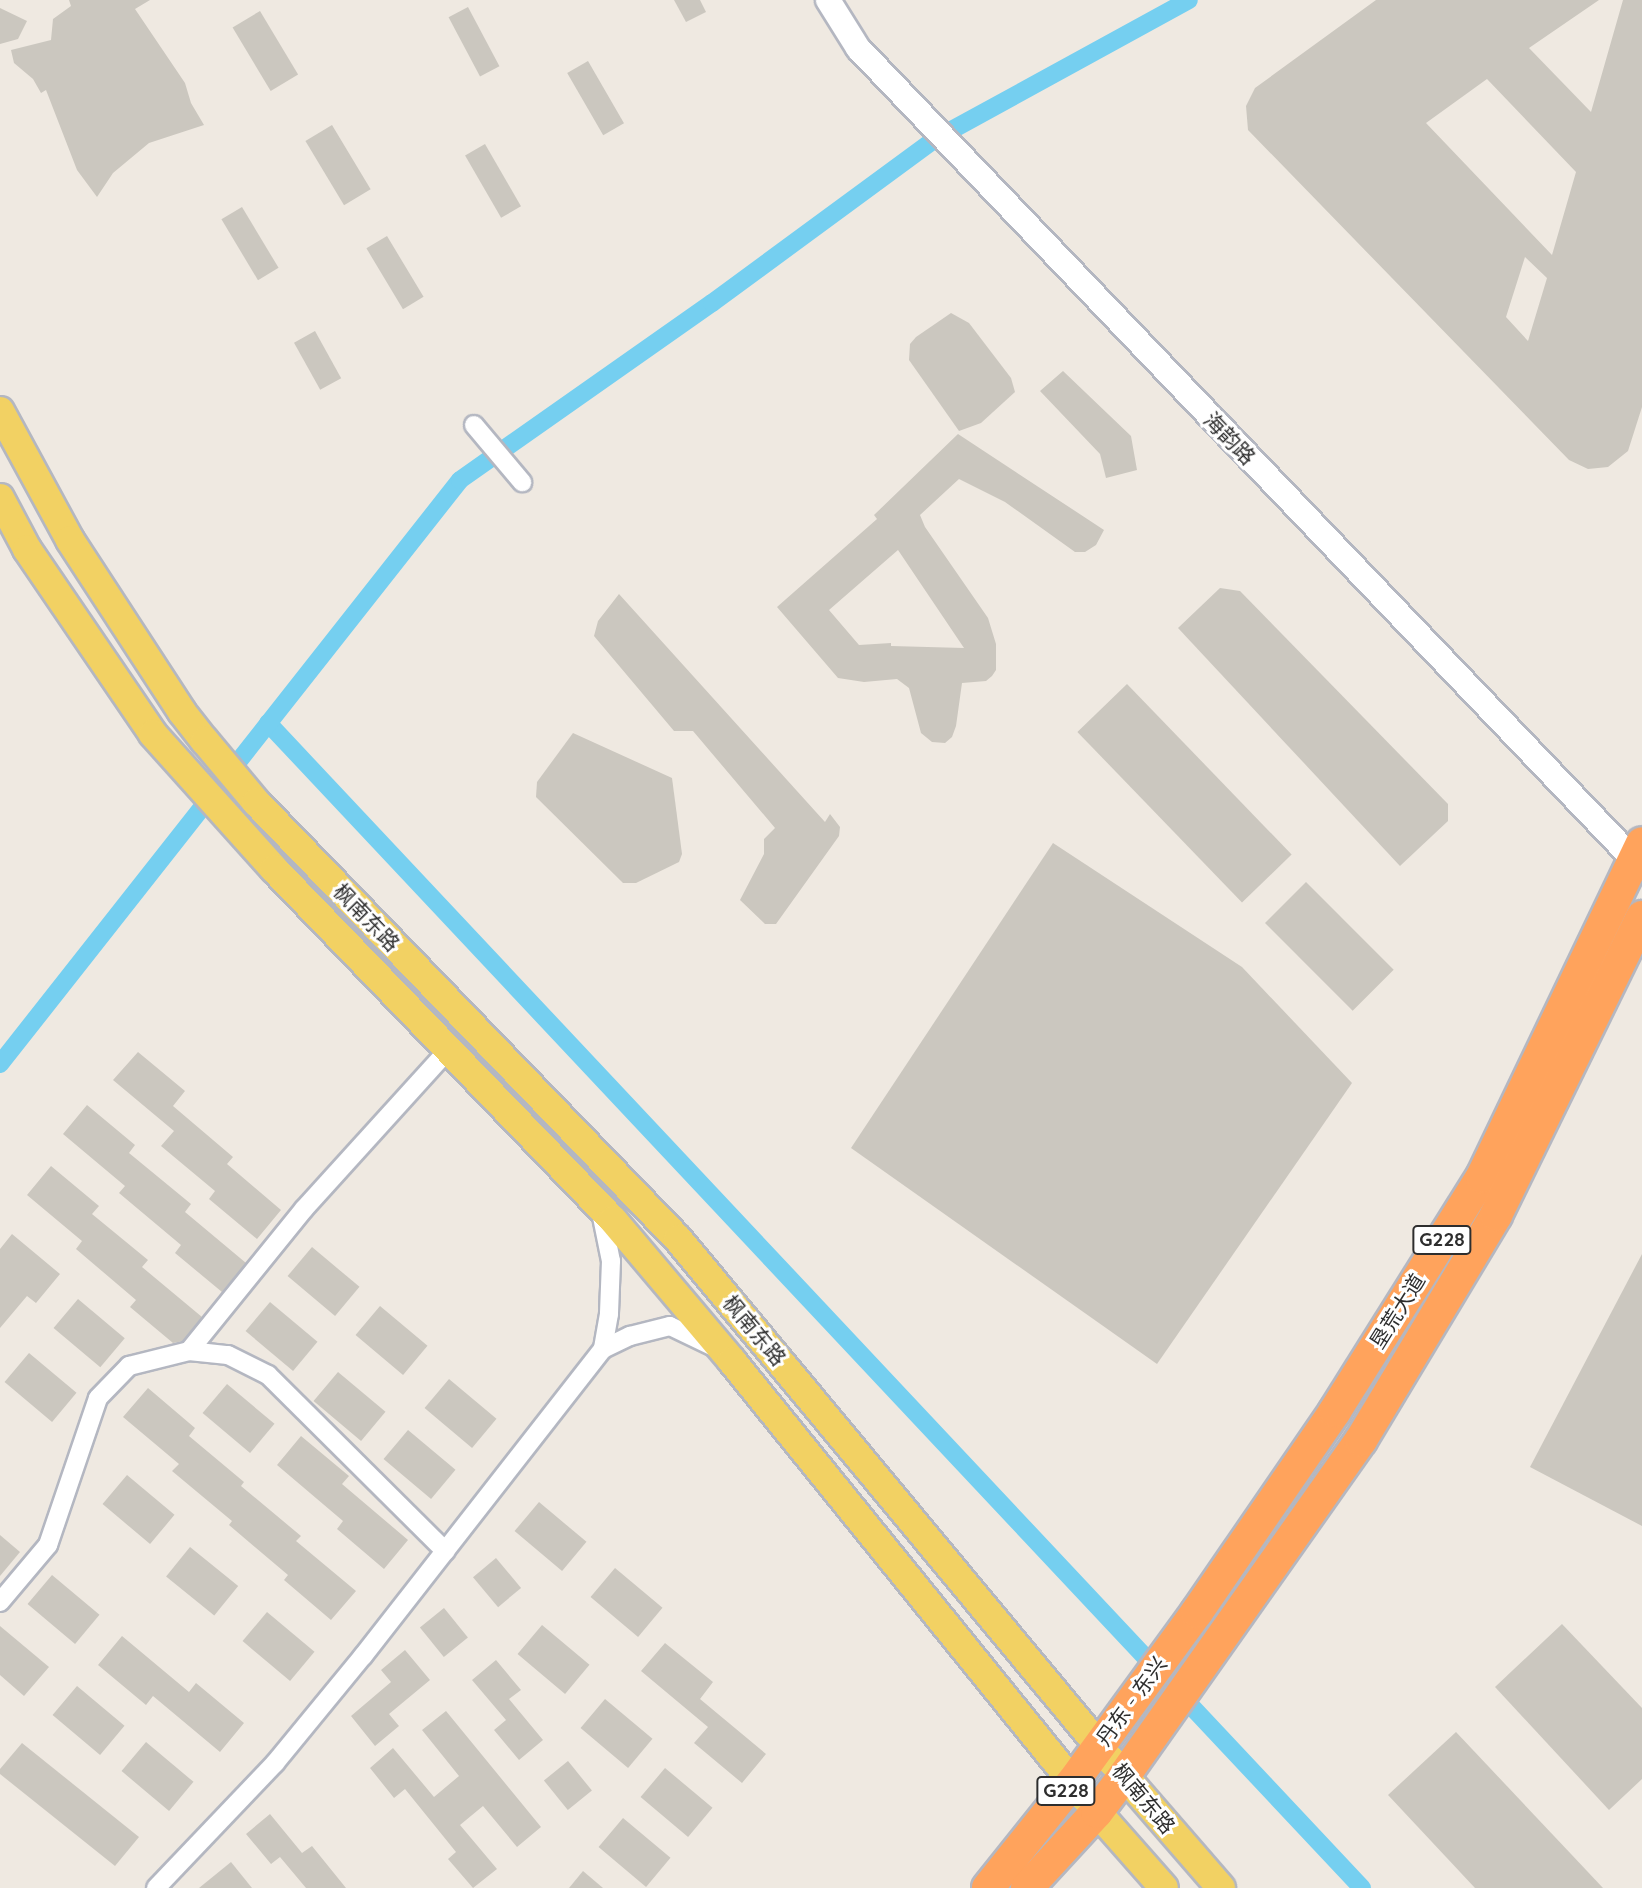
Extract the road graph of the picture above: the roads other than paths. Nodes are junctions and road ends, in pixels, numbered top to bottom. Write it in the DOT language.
graph roads {
  1 [pos="828,0"];
  2 [pos="0,411"];
  3 [pos="474,425"];
  4 [pos="522,482"];
  5 [pos="0,498"];
  6 [pos="1639,857"];
  7 [pos="1642,917"];
  8 [pos="449,1049"];
  9 [pos="599,1205"];
  10 [pos="603,1349"];
  11 [pos="723,1350"];
  12 [pos="189,1351"];
  13 [pos="445,1551"];
  14 [pos="0,1602"];
  15 [pos="1197,1612"];
  16 [pos="1221,1641"];
  17 [pos="1099,1745"];
  18 [pos="1124,1776"];
  19 [pos="1073,1782"];
  20 [pos="1097,1812"];
  21 [pos="156,1888"];
  22 [pos="988,1888"];
  23 [pos="1027,1888"];
  24 [pos="1164,1888"];
  25 [pos="1221,1888"];
  1 -- 6 [label="main road, 海韵路"];
  2 -- 17 [label="main road, 枫南东路"];
  3 -- 4 [label="street"];
  5 -- 8 [label="main road, 枫南东路"];
  6 -- 15 [label="highway, 垦荒大道 / G228"];
  7 -- 16 [label="highway, 垦荒大道 / G228"];
  8 -- 9 [label="main road, 枫南东路"];
  8 -- 12 [label="street"];
  9 -- 10 [label="street"];
  9 -- 11 [label="main road, 枫南东路"];
  10 -- 11 [label="street"];
  10 -- 13 [label="street"];
  11 -- 19 [label="main road, 枫南东路"];
  12 -- 13 [label="street"];
  12 -- 14 [label="street"];
  13 -- 21 [label="street"];
  15 -- 17 [label="highway, 丹东 - 东兴 / G228"];
  16 -- 18 [label="highway, 丹东 - 东兴 / G228"];
  17 -- 18 [label="main road, 枫南东路"];
  17 -- 19 [label="highway, 丹东 - 东兴 / G228"];
  18 -- 20 [label="highway, 丹东 - 东兴 / G228"];
  18 -- 25 [label="main road, 枫南东路"];
  19 -- 20 [label="main road, 枫南东路"];
  19 -- 22 [label="highway, 丹东 - 东兴 / G228"];
  20 -- 23 [label="highway, 丹东 - 东兴 / G228"];
  20 -- 24 [label="main road, 枫南东路"];
}
